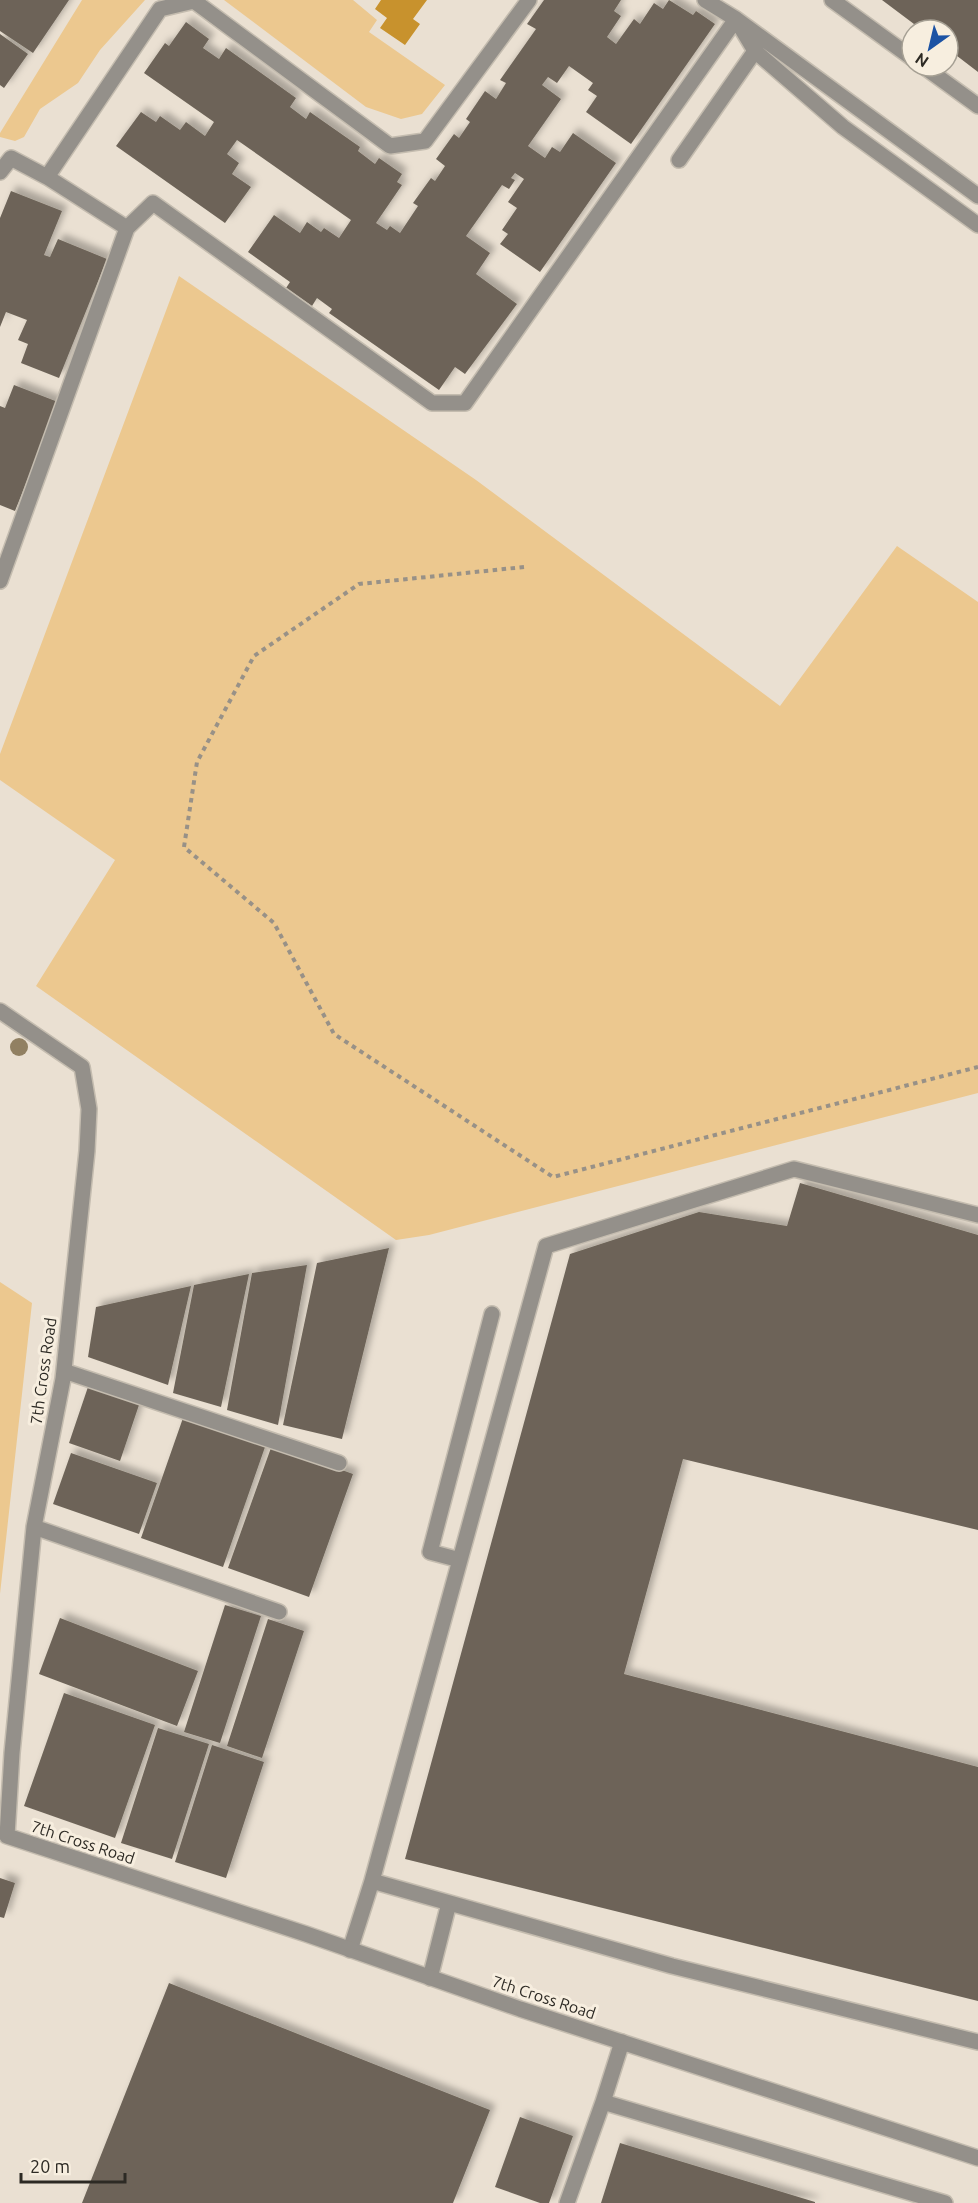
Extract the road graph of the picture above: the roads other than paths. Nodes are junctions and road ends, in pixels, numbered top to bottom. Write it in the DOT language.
graph roads {
  1 [pos="529,0"];
  2 [pos="705,0"];
  3 [pos="832,0"];
  4 [pos="736,19"];
  5 [pos="900,49"];
  6 [pos="755,51"];
  7 [pos="940,78"];
  8 [pos="978,106"];
  9 [pos="679,160"];
  10 [pos="0,172"];
  11 [pos="47,177"];
  12 [pos="978,196"];
  13 [pos="978,225"];
  14 [pos="127,228"];
  15 [pos="0,581"];
  16 [pos="0,1011"];
  17 [pos="978,1215"];
  18 [pos="492,1314"];
  19 [pos="64,1371"];
  20 [pos="339,1463"];
  21 [pos="34,1527"];
  22 [pos="460,1560"];
  23 [pos="279,1612"];
  24 [pos="4,1836"];
  25 [pos="372,1881"];
  26 [pos="449,1903"];
  27 [pos="350,1950"];
  28 [pos="430,1978"];
  29 [pos="622,2042"];
  30 [pos="978,2042"];
  31 [pos="603,2102"];
  32 [pos="978,2158"];
  33 [pos="567,2203"];
  34 [pos="945,2203"];
  1 -- 11 [label="street"];
  2 -- 4 [label="street"];
  3 -- 5 [label="street"];
  4 -- 6 [label="street"];
  4 -- 12 [label="street"];
  4 -- 14 [label="street"];
  6 -- 9 [label="street"];
  6 -- 13 [label="street"];
  7 -- 8 [label="street"];
  10 -- 11 [label="street"];
  11 -- 14 [label="street"];
  14 -- 15 [label="street"];
  16 -- 19 [label="street, 7th Cross Road"];
  17 -- 22 [label="street"];
  18 -- 22 [label="street"];
  19 -- 20 [label="street"];
  19 -- 21 [label="street, 7th Cross Road"];
  21 -- 23 [label="street"];
  21 -- 24 [label="street, 7th Cross Road"];
  22 -- 25 [label="street"];
  24 -- 27 [label="street, 7th Cross Road"];
  25 -- 26 [label="street"];
  25 -- 27 [label="street"];
  26 -- 28 [label="street"];
  26 -- 30 [label="street"];
  27 -- 28 [label="street, 7th Cross Road"];
  28 -- 29 [label="street, 7th Cross Road"];
  29 -- 31 [label="street"];
  29 -- 32 [label="street, 7th Cross Road"];
  31 -- 33 [label="street"];
  31 -- 34 [label="street"];
}
